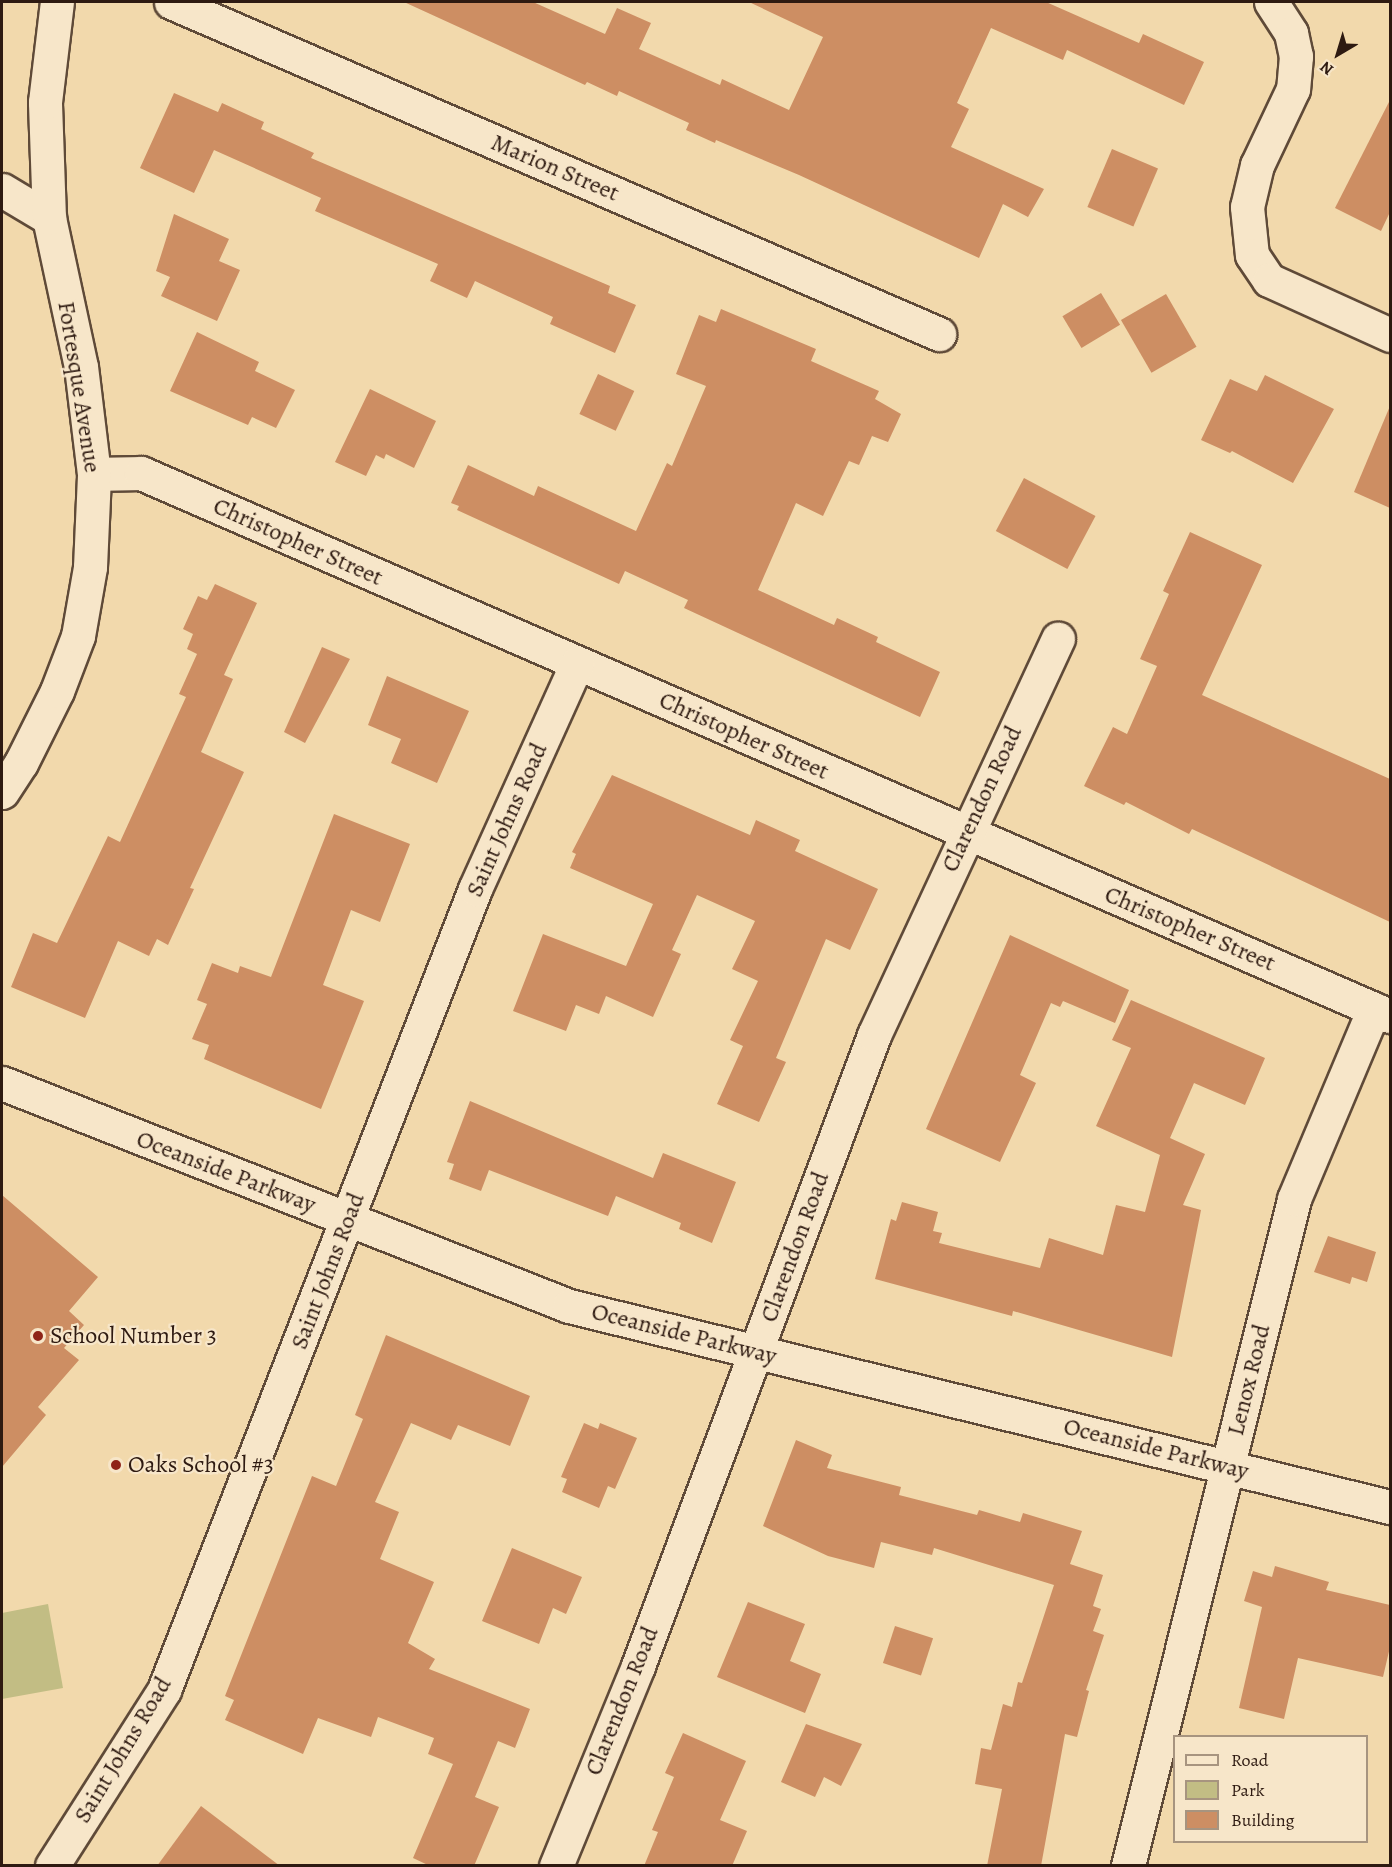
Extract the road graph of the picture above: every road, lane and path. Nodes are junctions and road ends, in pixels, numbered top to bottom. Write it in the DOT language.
graph roads {
  1 [pos="57,2"];
  2 [pos="171,2"];
  3 [pos="1270,2"];
  4 [pos="2,190"];
  5 [pos="49,218"];
  6 [pos="939,334"];
  7 [pos="1390,335"];
  8 [pos="94,474"];
  9 [pos="1058,639"];
  10 [pos="577,663"];
  11 [pos="2,792"];
  12 [pos="965,832"];
  13 [pos="1382,1012"];
  14 [pos="2,1083"];
  15 [pos="348,1220"];
  16 [pos="755,1352"];
  17 [pos="1228,1467"];
  18 [pos="1390,1507"];
  19 [pos="52,1866"];
  20 [pos="556,1866"];
  21 [pos="1128,1866"];
  1 -- 5 [label="street, Fortesque Avenue"];
  2 -- 6 [label="street, Marion Street"];
  3 -- 7 [label="street"];
  4 -- 5 [label="street"];
  5 -- 8 [label="street, Fortesque Avenue"];
  8 -- 10 [label="street, Christopher Street"];
  8 -- 11 [label="street, Fortesque Avenue"];
  9 -- 12 [label="street, Clarendon Road"];
  10 -- 12 [label="street, Christopher Street"];
  10 -- 15 [label="street, Saint Johns Road"];
  12 -- 13 [label="street, Christopher Street"];
  12 -- 16 [label="street, Clarendon Road"];
  13 -- 17 [label="street, Lenox Road"];
  14 -- 15 [label="street, Oceanside Parkway"];
  15 -- 16 [label="street, Oceanside Parkway"];
  15 -- 19 [label="street, Saint Johns Road"];
  16 -- 17 [label="street, Oceanside Parkway"];
  16 -- 20 [label="street, Clarendon Road"];
  17 -- 18 [label="street, Oceanside Parkway"];
  17 -- 21 [label="street, Lenox Road"];
}
